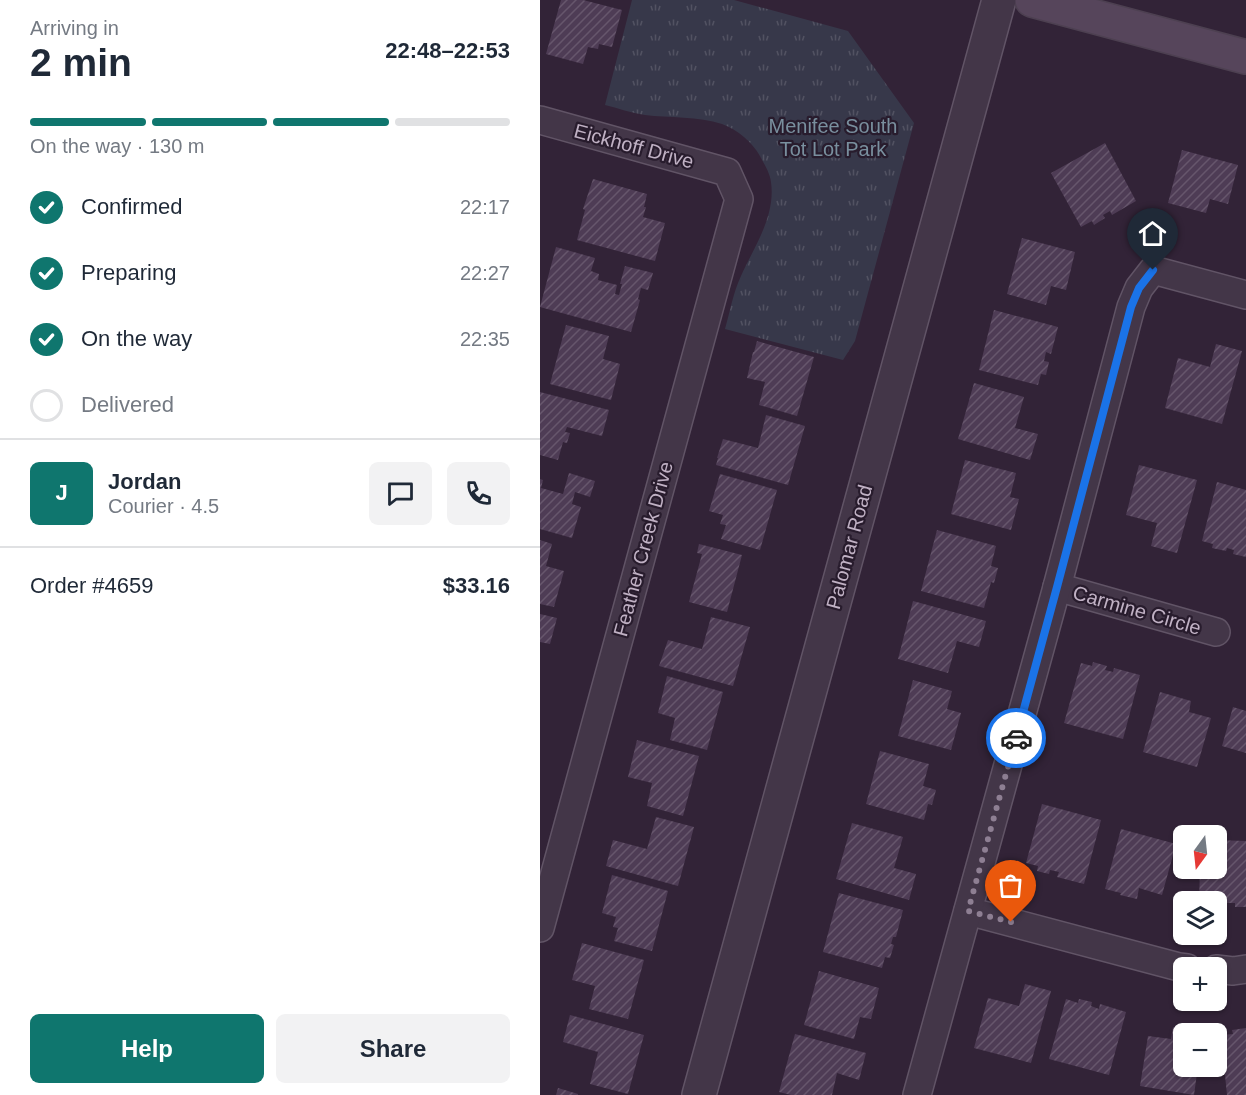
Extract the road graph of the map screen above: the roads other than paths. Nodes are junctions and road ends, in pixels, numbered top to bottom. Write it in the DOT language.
graph roads {
  1 [pos="999,0"];
  2 [pos="1032,0"];
  3 [pos="1246,57"];
  4 [pos="540,120"];
  5 [pos="727,172"];
  6 [pos="1246,295"];
  7 [pos="1057,587"];
  8 [pos="1216,632"];
  9 [pos="968,911"];
  10 [pos="540,928"];
  11 [pos="1173,965"];
  12 [pos="1246,969"];
  13 [pos="1227,970"];
  14 [pos="699,1095"];
  15 [pos="917,1095"];
  1 -- 14 [label="street, Palomar Road"];
  2 -- 3 [label="main road"];
  4 -- 5 [label="street, Eickhoff Drive"];
  5 -- 10 [label="street, Feather Creek Drive"];
  6 -- 7 [label="street"];
  7 -- 8 [label="street, Carmine Circle"];
  7 -- 9 [label="street"];
  9 -- 11 [label="street"];
  9 -- 15 [label="street"];
  12 -- 13 [label="street"];
}
